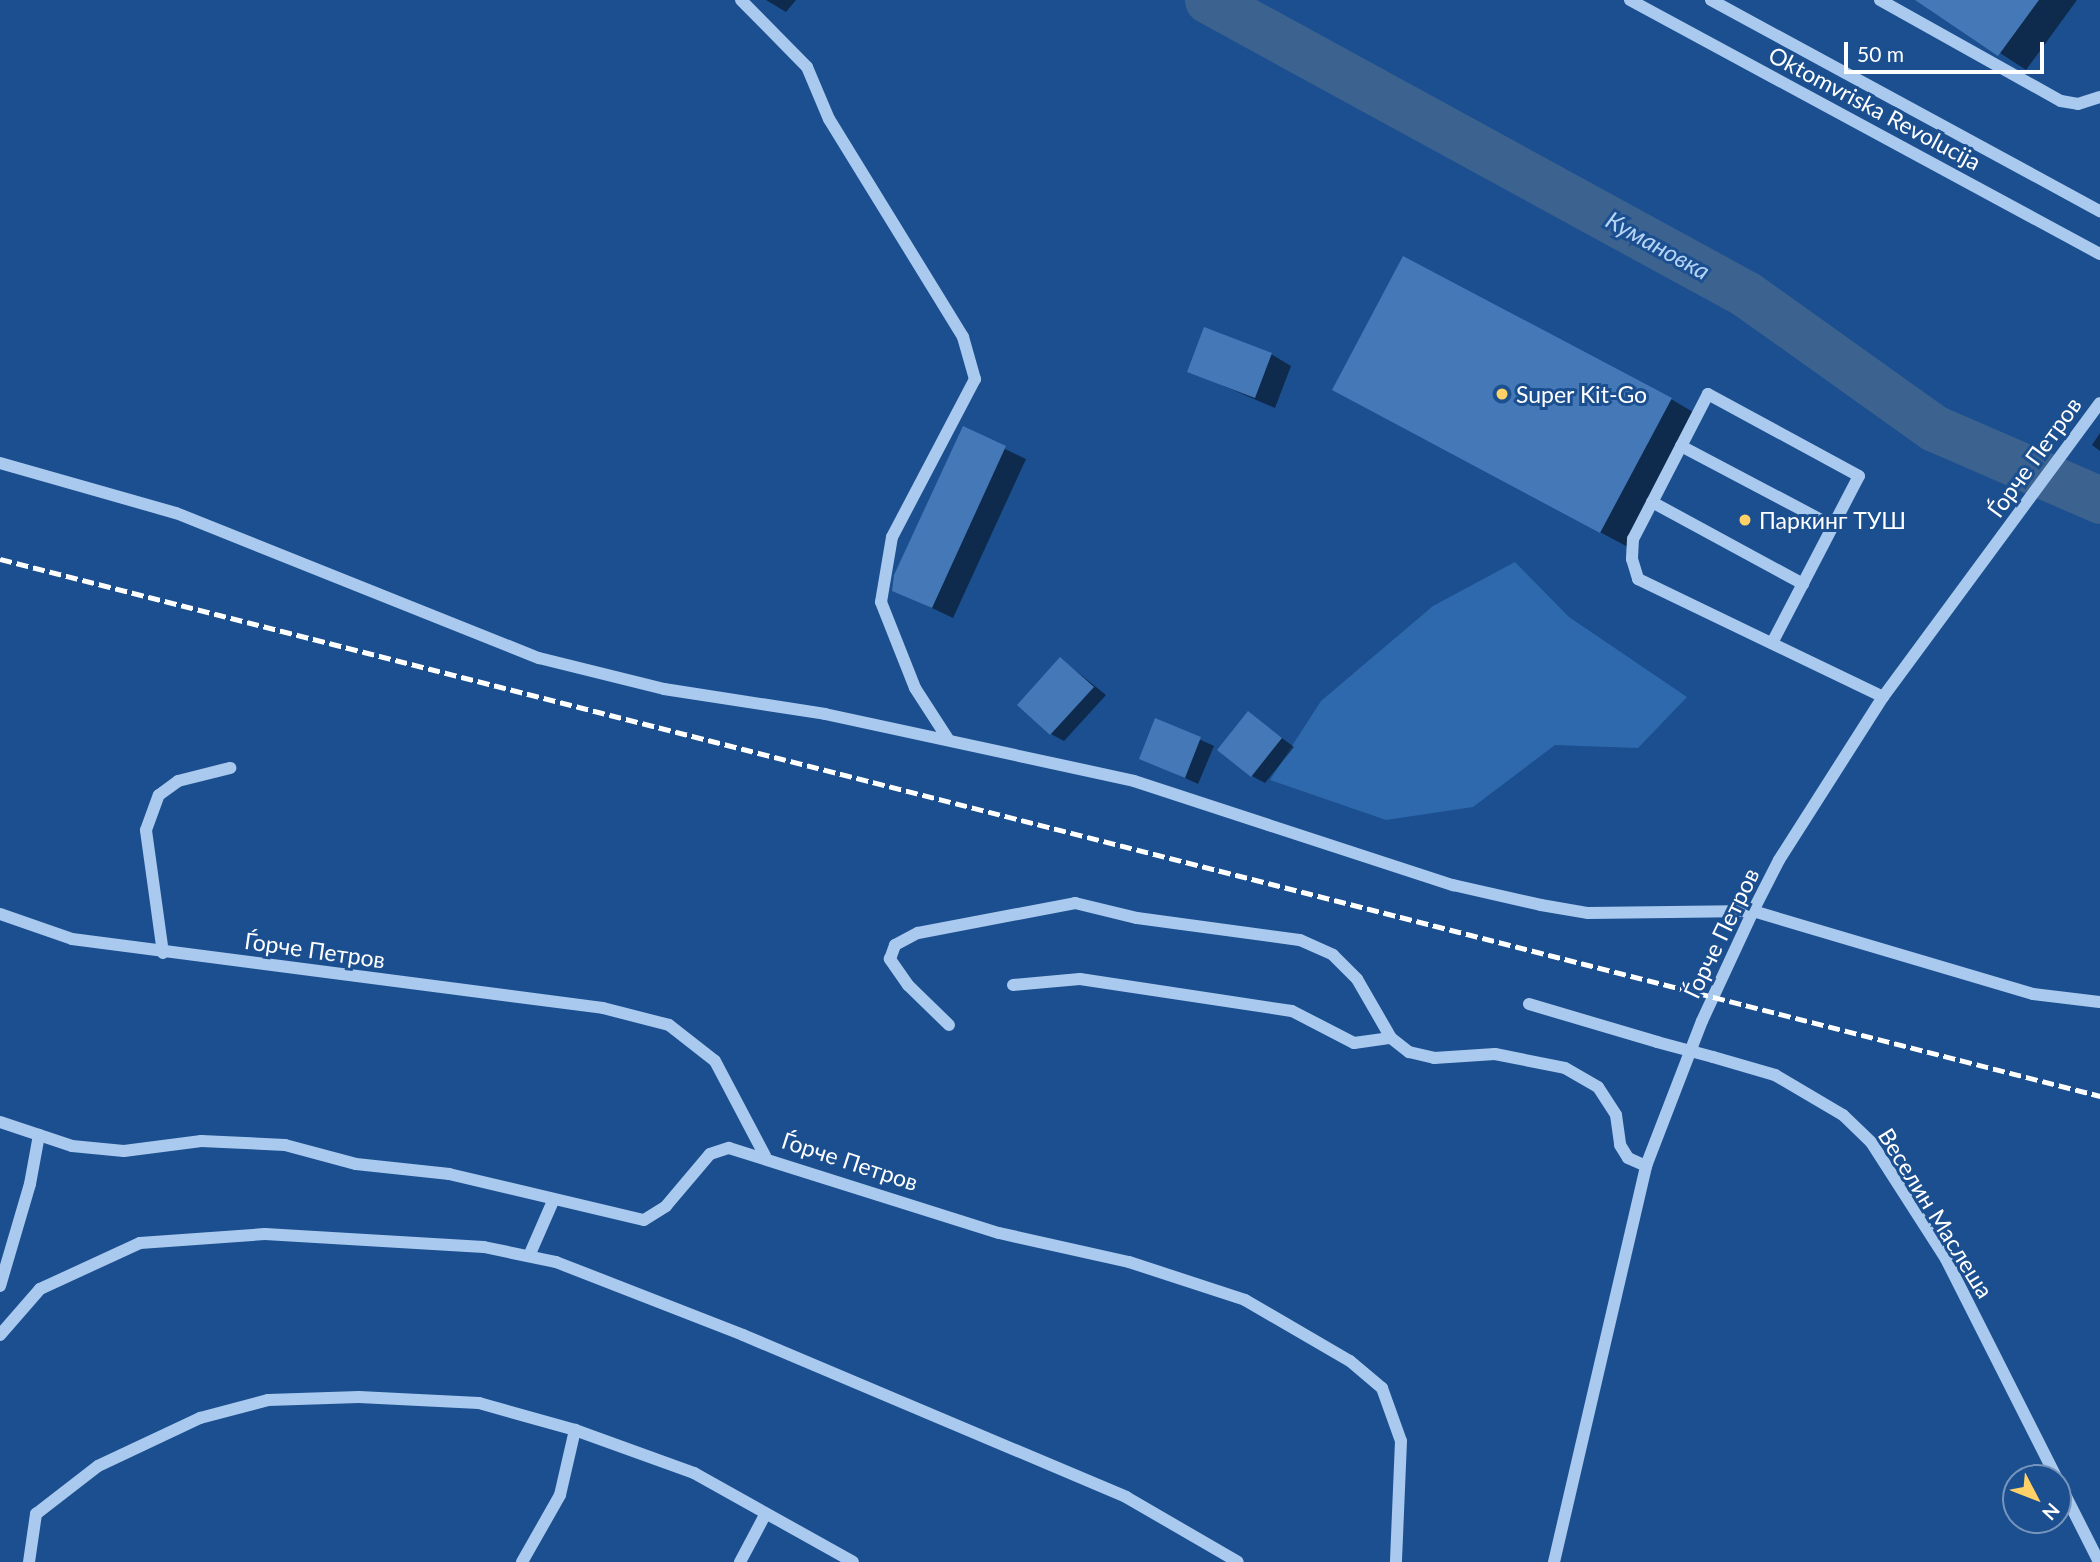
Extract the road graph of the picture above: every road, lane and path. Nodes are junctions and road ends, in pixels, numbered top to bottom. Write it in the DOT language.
graph roads {
  1 [pos="741,0"];
  2 [pos="1630,0"];
  3 [pos="1711,0"];
  4 [pos="1880,0"];
  5 [pos="2100,97"];
  6 [pos="2100,211"];
  7 [pos="2100,254"];
  8 [pos="2100,403"];
  9 [pos="1681,446"];
  10 [pos="0,463"];
  11 [pos="1652,502"];
  12 [pos="1833,526"];
  13 [pos="1803,584"];
  14 [pos="1772,643"];
  15 [pos="1883,697"];
  16 [pos="948,739"];
  17 [pos="230,768"];
  18 [pos="1753,911"];
  19 [pos="0,914"];
  20 [pos="163,953"];
  21 [pos="1013,985"];
  22 [pos="2100,1003"];
  23 [pos="1529,1004"];
  24 [pos="949,1025"];
  25 [pos="1391,1038"];
  26 [pos="0,1122"];
  27 [pos="39,1135"];
  28 [pos="765,1156"];
  29 [pos="1646,1166"];
  30 [pos="553,1201"];
  31 [pos="529,1256"];
  32 [pos="0,1286"];
  33 [pos="0,1335"];
  34 [pos="575,1430"];
  35 [pos="765,1513"];
  36 [pos="29,1562"];
  37 [pos="522,1562"];
  38 [pos="740,1562"];
  39 [pos="853,1562"];
  40 [pos="1238,1562"];
  41 [pos="1396,1562"];
  42 [pos="1554,1562"];
  43 [pos="2099,1562"];
  1 -- 16 [label="street"];
  2 -- 7 [label="street, Oktomvriska Revolucija"];
  3 -- 6 [label="street, Oktomvriska Revolucija"];
  4 -- 5 [label="street"];
  8 -- 15 [label="street, Ѓорче Петров"];
  9 -- 11 [label="street"];
  9 -- 12 [label="street"];
  9 -- 12 [label="street"];
  10 -- 16 [label="street"];
  11 -- 13 [label="street"];
  11 -- 14 [label="street"];
  12 -- 13 [label="street"];
  13 -- 14 [label="street"];
  14 -- 15 [label="street"];
  15 -- 18 [label="street, Ѓорче Петров"];
  16 -- 18 [label="street"];
  17 -- 20 [label="street"];
  18 -- 22 [label="street"];
  18 -- 29 [label="street, Ѓорче Петров"];
  19 -- 20 [label="street, Ѓорче Петров"];
  20 -- 28 [label="street, Ѓорче Петров"];
  21 -- 25 [label="street"];
  23 -- 43 [label="street, Веселин Маслеша, bridge"];
  24 -- 25 [label="street"];
  25 -- 29 [label="street"];
  26 -- 27 [label="street"];
  27 -- 30 [label="street"];
  27 -- 32 [label="street"];
  28 -- 30 [label="street"];
  28 -- 41 [label="street, Ѓорче Петров"];
  29 -- 42 [label="street, Ѓорче Петров"];
  30 -- 31 [label="street"];
  31 -- 33 [label="street"];
  31 -- 40 [label="street"];
  34 -- 35 [label="street"];
  34 -- 36 [label="street"];
  34 -- 37 [label="street"];
  35 -- 38 [label="street"];
  35 -- 39 [label="street"];
}
